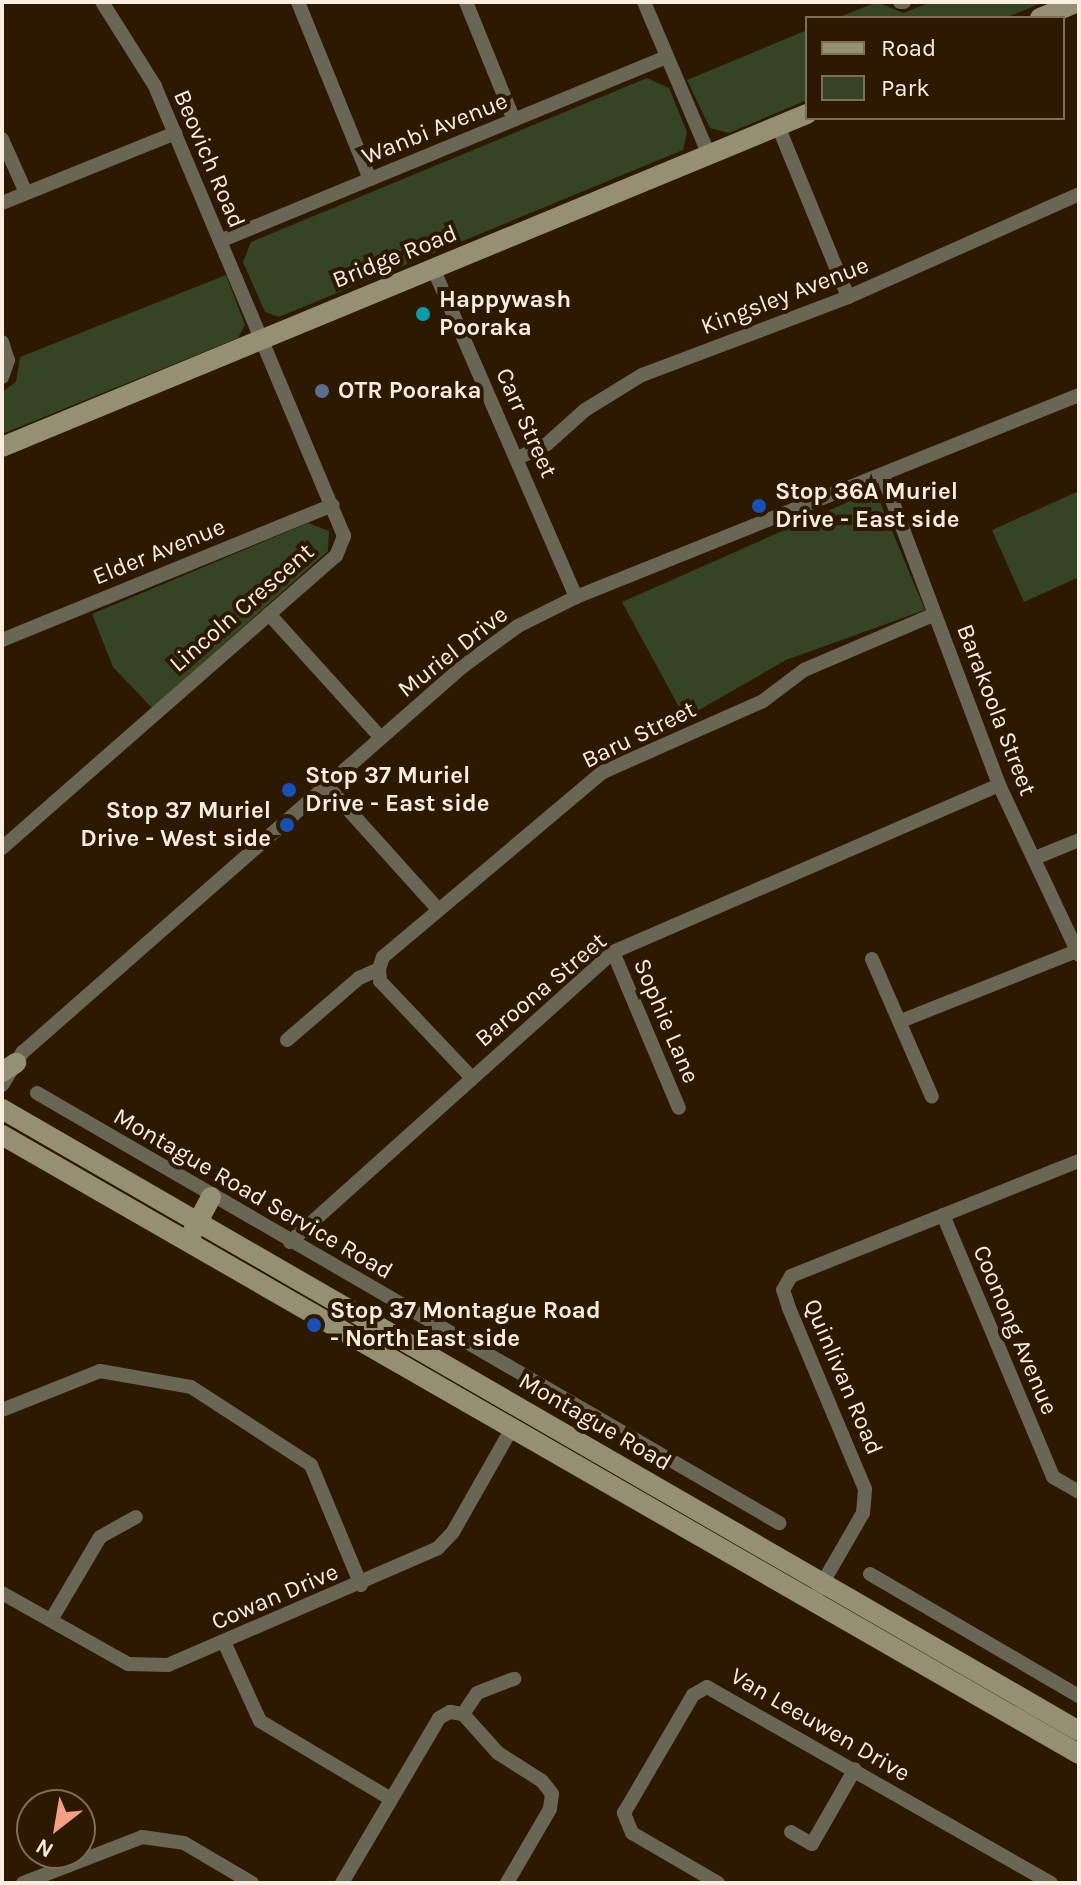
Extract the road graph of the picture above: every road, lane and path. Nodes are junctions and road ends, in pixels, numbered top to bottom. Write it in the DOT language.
graph roads {
  1 [pos="102,2"];
  2 [pos="298,2"];
  3 [pos="466,2"];
  4 [pos="644,2"];
  5 [pos="1078,2"];
  6 [pos="1045,16"];
  7 [pos="667,57"];
  8 [pos="805,115"];
  9 [pos="514,120"];
  10 [pos="778,126"];
  11 [pos="175,133"];
  12 [pos="2,139"];
  13 [pos="709,155"];
  14 [pos="370,179"];
  15 [pos="26,193"];
  16 [pos="1079,194"];
  17 [pos="2,203"];
  18 [pos="220,241"];
  19 [pos="433,268"];
  20 [pos="848,297"];
  21 [pos="262,341"];
  22 [pos="2,342"];
  23 [pos="2,377"];
  24 [pos="1079,395"];
  25 [pos="2,447"];
  26 [pos="518,458"];
  27 [pos="883,476"];
  28 [pos="333,505"];
  29 [pos="576,597"];
  30 [pos="269,614"];
  31 [pos="935,614"];
  32 [pos="2,640"];
  33 [pos="381,738"];
  34 [pos="999,785"];
  35 [pos="328,787"];
  36 [pos="1079,840"];
  37 [pos="2,848"];
  38 [pos="1035,858"];
  39 [pos="438,909"];
  40 [pos="613,952"];
  41 [pos="1078,953"];
  42 [pos="872,959"];
  43 [pos="379,969"];
  44 [pos="901,1021"];
  45 [pos="287,1040"];
  46 [pos="9,1068"];
  47 [pos="472,1078"];
  48 [pos="2,1085"];
  49 [pos="37,1093"];
  50 [pos="932,1097"];
  51 [pos="679,1108"];
  52 [pos="2,1109"];
  53 [pos="2,1135"];
  54 [pos="1079,1161"];
  55 [pos="211,1197"];
  56 [pos="943,1215"];
  57 [pos="197,1222"];
  58 [pos="188,1242"];
  59 [pos="290,1242"];
  60 [pos="2,1410"];
  61 [pos="517,1419"];
  62 [pos="1079,1492"];
  63 [pos="136,1517"];
  64 [pos="779,1523"];
  65 [pos="870,1574"];
  66 [pos="361,1585"];
  67 [pos="818,1592"];
  68 [pos="2,1593"];
  69 [pos="51,1620"];
  70 [pos="224,1642"];
  71 [pos="514,1679"];
  72 [pos="1079,1696"];
  73 [pos="463,1714"];
  74 [pos="1079,1731"];
  75 [pos="1079,1754"];
  76 [pos="855,1769"];
  77 [pos="391,1799"];
  78 [pos="791,1832"];
  79 [pos="23,1883"];
  80 [pos="252,1883"];
  81 [pos="342,1883"];
  82 [pos="507,1883"];
  83 [pos="718,1883"];
  84 [pos="1051,1883"];
  1 -- 11 [label="street, Beovich Road"];
  2 -- 14 [label="street"];
  3 -- 9 [label="street"];
  4 -- 7 [label="street"];
  5 -- 6 [label="main road"];
  7 -- 9 [label="street, Wanbi Avenue"];
  7 -- 13 [label="street"];
  8 -- 10 [label="main road, Bridge Road"];
  9 -- 14 [label="street, Wanbi Avenue"];
  10 -- 13 [label="main road, Bridge Road"];
  10 -- 20 [label="street"];
  11 -- 15 [label="street"];
  11 -- 18 [label="street, Beovich Road"];
  12 -- 15 [label="street"];
  13 -- 19 [label="main road, Bridge Road"];
  14 -- 18 [label="street, Wanbi Avenue"];
  15 -- 17 [label="street"];
  16 -- 20 [label="street, Kingsley Avenue"];
  18 -- 21 [label="street, Beovich Road"];
  19 -- 21 [label="main road, Bridge Road"];
  19 -- 26 [label="street, Carr Street"];
  20 -- 26 [label="street, Kingsley Avenue"];
  21 -- 25 [label="main road, Bridge Road"];
  21 -- 28 [label="street, Lincoln Crescent"];
  22 -- 23 [label="street"];
  24 -- 27 [label="street, Muriel Drive"];
  26 -- 29 [label="street, Carr Street"];
  27 -- 29 [label="street, Muriel Drive"];
  27 -- 31 [label="street, Barakoola Street"];
  28 -- 30 [label="street, Lincoln Crescent"];
  28 -- 32 [label="street, Elder Avenue"];
  29 -- 33 [label="street, Muriel Drive"];
  30 -- 33 [label="street"];
  30 -- 37 [label="street, Lincoln Crescent"];
  31 -- 34 [label="street, Barakoola Street"];
  31 -- 39 [label="street, Baru Street"];
  33 -- 35 [label="street, Muriel Drive"];
  34 -- 38 [label="street, Barakoola Street"];
  34 -- 40 [label="street, Baroona Street"];
  35 -- 39 [label="street"];
  35 -- 46 [label="street, Muriel Drive"];
  36 -- 38 [label="street"];
  38 -- 41 [label="street, Barakoola Street"];
  39 -- 43 [label="street, Baru Street"];
  40 -- 47 [label="street, Baroona Street"];
  40 -- 51 [label="street, Sophie Lane"];
  41 -- 44 [label="street"];
  42 -- 44 [label="street"];
  43 -- 45 [label="street, Baru Street"];
  43 -- 47 [label="street"];
  44 -- 50 [label="street"];
  46 -- 48 [label="street, Muriel Drive"];
  47 -- 59 [label="street, Baroona Street"];
  49 -- 55 [label="street, Montague Road Service Road"];
  52 -- 57 [label="main road, Montague Road"];
  53 -- 58 [label="main road, Montague Road"];
  54 -- 56 [label="street, Quinlivan Road"];
  55 -- 57 [label="main road"];
  55 -- 59 [label="street, Montague Road Service Road"];
  56 -- 62 [label="street, Coonong Avenue"];
  56 -- 67 [label="street, Quinlivan Road"];
  57 -- 58 [label="main road"];
  57 -- 61 [label="main road, Montague Road"];
  58 -- 61 [label="main road, Montague Road"];
  59 -- 64 [label="street, Montague Road Service Road"];
  60 -- 66 [label="street"];
  61 -- 66 [label="street, Cowan Drive"];
  61 -- 67 [label="main road, Montague Road"];
  63 -- 69 [label="street"];
  65 -- 72 [label="street"];
  66 -- 70 [label="street, Cowan Drive"];
  67 -- 74 [label="main road, Montague Road"];
  67 -- 75 [label="main road, Montague Road"];
  68 -- 69 [label="street, Cowan Drive"];
  69 -- 70 [label="street, Cowan Drive"];
  70 -- 77 [label="street"];
  71 -- 73 [label="street"];
  73 -- 77 [label="street"];
  73 -- 82 [label="street"];
  76 -- 78 [label="street"];
  76 -- 83 [label="street, Van Leeuwen Drive"];
  76 -- 84 [label="street, Van Leeuwen Drive"];
  77 -- 81 [label="street"];
  79 -- 80 [label="street"];
}
